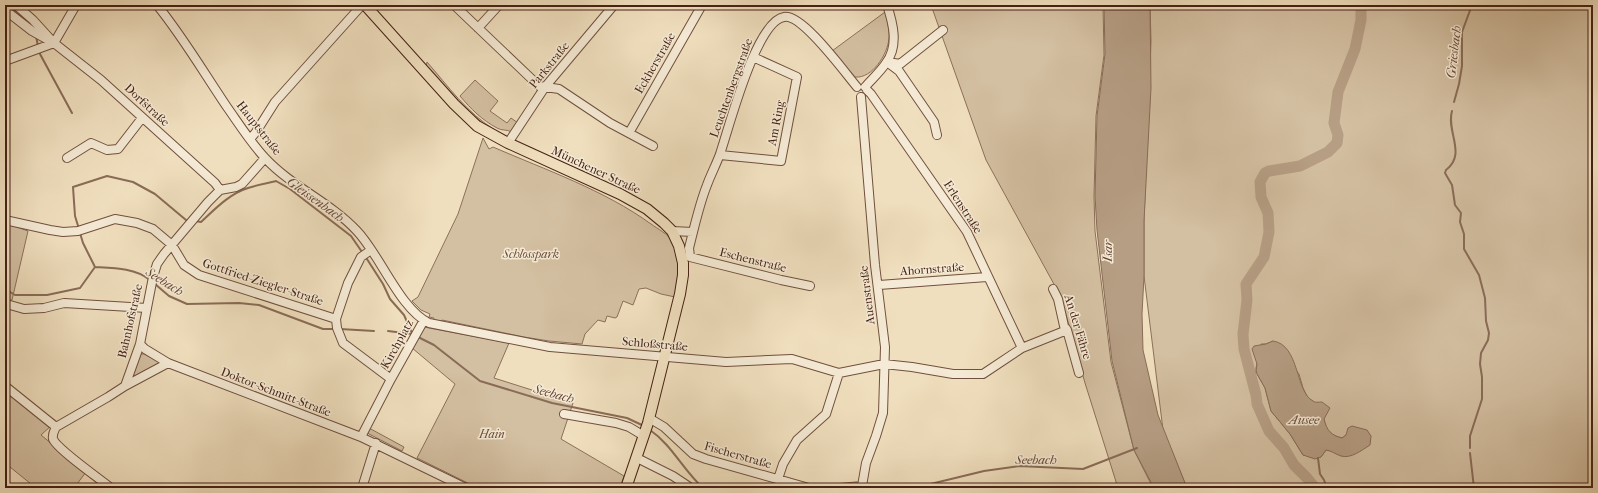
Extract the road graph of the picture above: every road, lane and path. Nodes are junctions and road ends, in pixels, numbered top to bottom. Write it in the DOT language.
graph roads {
  1 [pos="16,5"];
  2 [pos="76,5"];
  3 [pos="157,5"];
  4 [pos="362,5"];
  5 [pos="365,5"];
  6 [pos="454,5"];
  7 [pos="499,5"];
  8 [pos="614,5"];
  9 [pos="702,5"];
  10 [pos="887,5"];
  11 [pos="5,10"];
  12 [pos="478,28"];
  13 [pos="943,30"];
  14 [pos="54,43"];
  15 [pos="753,57"];
  16 [pos="5,61"];
  17 [pos="887,62"];
  18 [pos="545,87"];
  19 [pos="862,90"];
  20 [pos="142,118"];
  21 [pos="629,133"];
  22 [pos="937,135"];
  23 [pos="250,139"];
  24 [pos="508,143"];
  25 [pos="653,146"];
  26 [pos="720,155"];
  27 [pos="67,158"];
  28 [pos="265,158"];
  29 [pos="220,190"];
  30 [pos="5,220"];
  31 [pos="672,231"];
  32 [pos="693,232"];
  33 [pos="172,245"];
  34 [pos="367,253"];
  35 [pos="687,260"];
  36 [pos="987,277"];
  37 [pos="879,285"];
  38 [pos="810,286"];
  39 [pos="1053,289"];
  40 [pos="10,305"];
  41 [pos="147,308"];
  42 [pos="336,319"];
  43 [pos="422,323"];
  44 [pos="1067,330"];
  45 [pos="140,344"];
  46 [pos="1022,348"];
  47 [pos="664,356"];
  48 [pos="168,364"];
  49 [pos="884,364"];
  50 [pos="839,373"];
  51 [pos="1079,373"];
  52 [pos="391,379"];
  53 [pos="5,386"];
  54 [pos="125,386"];
  55 [pos="564,414"];
  56 [pos="56,427"];
  57 [pos="647,427"];
  58 [pos="361,437"];
  59 [pos="376,443"];
  60 [pos="637,458"];
  61 [pos="778,479"];
  62 [pos="863,487"];
  63 [pos="111,488"];
  64 [pos="362,488"];
  65 [pos="466,488"];
  66 [pos="626,488"];
  67 [pos="691,488"];
  68 [pos="808,488"];
  69 [pos="840,488"];
  1 -- 14 [label="street, Dorfstraße"];
  2 -- 14 [label="street"];
  3 -- 23 [label="street, Hauptstraße"];
  4 -- 23 [label="street"];
  5 -- 24 [label="main road, Münchener Straße"];
  6 -- 12 [label="street"];
  7 -- 12 [label="street"];
  8 -- 18 [label="street, Parkstraße"];
  9 -- 21 [label="street, Eckherstraße"];
  10 -- 17 [label="street"];
  11 -- 14 [label="street, Dorfstraße"];
  12 -- 18 [label="street"];
  13 -- 17 [label="street"];
  14 -- 16 [label="street"];
  14 -- 20 [label="street, Dorfstraße"];
  15 -- 19 [label="street, Leuchtenbergstraße"];
  15 -- 26 [label="street, Leuchtenbergstraße"];
  15 -- 26 [label="street, Am Ring"];
  17 -- 19 [label="street"];
  17 -- 22 [label="street"];
  18 -- 21 [label="street"];
  18 -- 24 [label="street, Parkstraße"];
  19 -- 36 [label="street, Erlenstraße"];
  19 -- 37 [label="street, Auenstraße"];
  20 -- 27 [label="street"];
  20 -- 29 [label="street, Dorfstraße"];
  21 -- 25 [label="street"];
  23 -- 28 [label="street, Hauptstraße"];
  24 -- 31 [label="main road, Münchener Straße"];
  26 -- 32 [label="street, Leuchtenbergstraße"];
  28 -- 29 [label="street"];
  28 -- 34 [label="street, Hauptstraße"];
  29 -- 33 [label="street, Bahnhofstraße"];
  30 -- 33 [label="street, Gottfried-Ziegler-Straße"];
  31 -- 32 [label="street"];
  31 -- 35 [label="main road, Münchener Straße"];
  32 -- 35 [label="street"];
  33 -- 41 [label="street, Bahnhofstraße"];
  33 -- 42 [label="street, Gottfried-Ziegler-Straße"];
  34 -- 42 [label="street, Kirchplatz"];
  34 -- 43 [label="street, Hauptstraße"];
  35 -- 38 [label="street, Eschenstraße"];
  35 -- 47 [label="main road, Münchener Straße"];
  36 -- 37 [label="street, Ahornstraße"];
  36 -- 46 [label="street, Erlenstraße"];
  37 -- 49 [label="street, Auenstraße"];
  39 -- 44 [label="street, An der Fähre"];
  40 -- 41 [label="street"];
  41 -- 45 [label="street, Bahnhofstraße"];
  42 -- 52 [label="street, Kirchplatz"];
  43 -- 47 [label="street, Schloßstraße"];
  43 -- 52 [label="street, Kirchplatz"];
  44 -- 46 [label="street, Schloßstraße"];
  44 -- 51 [label="street, An der Fähre"];
  45 -- 48 [label="street, Doktor-Schmitt-Straße"];
  45 -- 54 [label="street, Bahnhofstraße"];
  46 -- 49 [label="street, Schloßstraße"];
  47 -- 50 [label="street, Schloßstraße"];
  47 -- 57 [label="main road, Münchener Straße"];
  48 -- 54 [label="street"];
  48 -- 58 [label="street, Doktor-Schmitt-Straße"];
  49 -- 50 [label="street, Schloßstraße"];
  49 -- 62 [label="street, Auenstraße"];
  50 -- 61 [label="street"];
  52 -- 58 [label="street, Kirchplatz"];
  53 -- 56 [label="street"];
  54 -- 56 [label="street"];
  55 -- 57 [label="street, Fischerstraße"];
  56 -- 63 [label="street"];
  57 -- 60 [label="main road, Münchener Straße"];
  57 -- 61 [label="street, Fischerstraße"];
  58 -- 59 [label="street, Doktor-Schmitt-Straße"];
  59 -- 64 [label="street"];
  59 -- 65 [label="street, Doktor-Schmitt-Straße"];
  60 -- 66 [label="main road, Münchener Straße"];
  60 -- 67 [label="street"];
  61 -- 68 [label="street, Fischerstraße"];
  62 -- 69 [label="street"];
}
